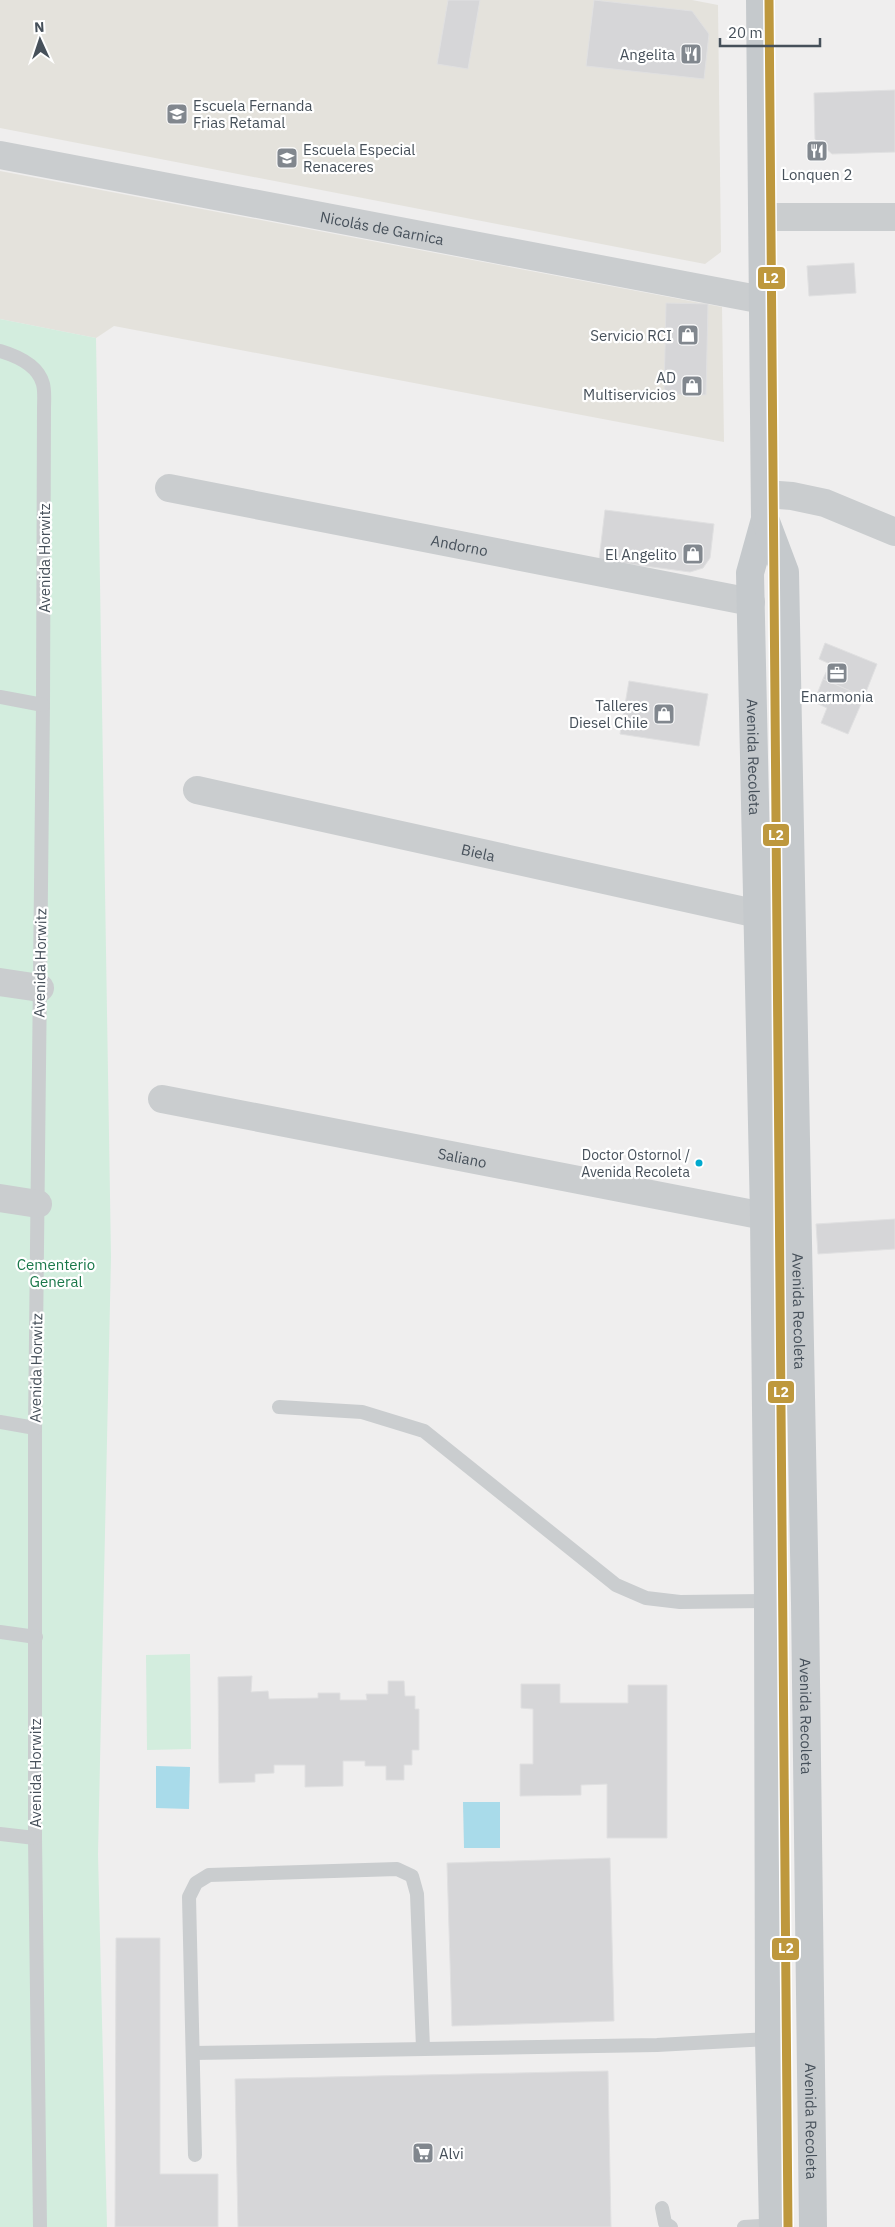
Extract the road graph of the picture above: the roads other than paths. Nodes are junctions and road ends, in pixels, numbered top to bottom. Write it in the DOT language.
graph roads {
  1 [pos="760,0"];
  2 [pos="0,154"];
  3 [pos="763,217"];
  4 [pos="895,217"];
  5 [pos="763,300"];
  6 [pos="1,351"];
  7 [pos="169,488"];
  8 [pos="765,506"];
  9 [pos="895,532"];
  10 [pos="750,602"];
  11 [pos="0,697"];
  12 [pos="44,705"];
  13 [pos="197,790"];
  14 [pos="758,914"];
  15 [pos="0,982"];
  16 [pos="40,988"];
  17 [pos="162,1099"];
  18 [pos="0,1198"];
  19 [pos="38,1204"];
  20 [pos="764,1216"];
  21 [pos="279,1407"];
  22 [pos="0,1422"];
  23 [pos="35,1428"];
  24 [pos="768,1601"];
  25 [pos="0,1632"];
  26 [pos="36,1637"];
  27 [pos="0,1834"];
  28 [pos="35,1838"];
  29 [pos="769,2039"];
  30 [pos="423,2048"];
  31 [pos="193,2053"];
  32 [pos="195,2155"];
  33 [pos="662,2208"];
  34 [pos="774,2226"];
  35 [pos="40,2227"];
  36 [pos="671,2227"];
  37 [pos="744,2227"];
  38 [pos="813,2227"];
  1 -- 3 [label="main road, Avenida Recoleta"];
  2 -- 5 [label="street, Nicolás de Garnica"];
  3 -- 4 [label="street"];
  3 -- 5 [label="main road, Avenida Recoleta"];
  5 -- 8 [label="main road, Avenida Recoleta"];
  6 -- 12 [label="lane, Avenida Horwitz"];
  7 -- 10 [label="street, Andorno"];
  8 -- 9 [label="street"];
  8 -- 10 [label="main road, Avenida Recoleta"];
  8 -- 38 [label="main road, Avenida Recoleta"];
  10 -- 14 [label="main road, Avenida Recoleta"];
  11 -- 12 [label="lane"];
  12 -- 16 [label="lane, Avenida Horwitz"];
  13 -- 14 [label="street, Biela"];
  14 -- 20 [label="main road, Avenida Recoleta"];
  15 -- 16 [label="street"];
  16 -- 19 [label="lane, Avenida Horwitz"];
  17 -- 20 [label="street, Saliano"];
  18 -- 19 [label="street"];
  19 -- 23 [label="lane, Avenida Horwitz"];
  20 -- 24 [label="main road, Avenida Recoleta"];
  21 -- 24 [label="lane"];
  22 -- 23 [label="lane"];
  23 -- 26 [label="lane, Avenida Horwitz"];
  24 -- 29 [label="main road, Avenida Recoleta"];
  25 -- 26 [label="lane"];
  26 -- 28 [label="lane, Avenida Horwitz"];
  27 -- 28 [label="lane"];
  28 -- 35 [label="lane, Avenida Horwitz"];
  29 -- 30 [label="lane"];
  29 -- 34 [label="main road, Avenida Recoleta"];
  30 -- 31 [label="lane"];
  30 -- 31 [label="lane"];
  31 -- 32 [label="lane"];
  33 -- 36 [label="lane"];
  34 -- 37 [label="lane"];
}
